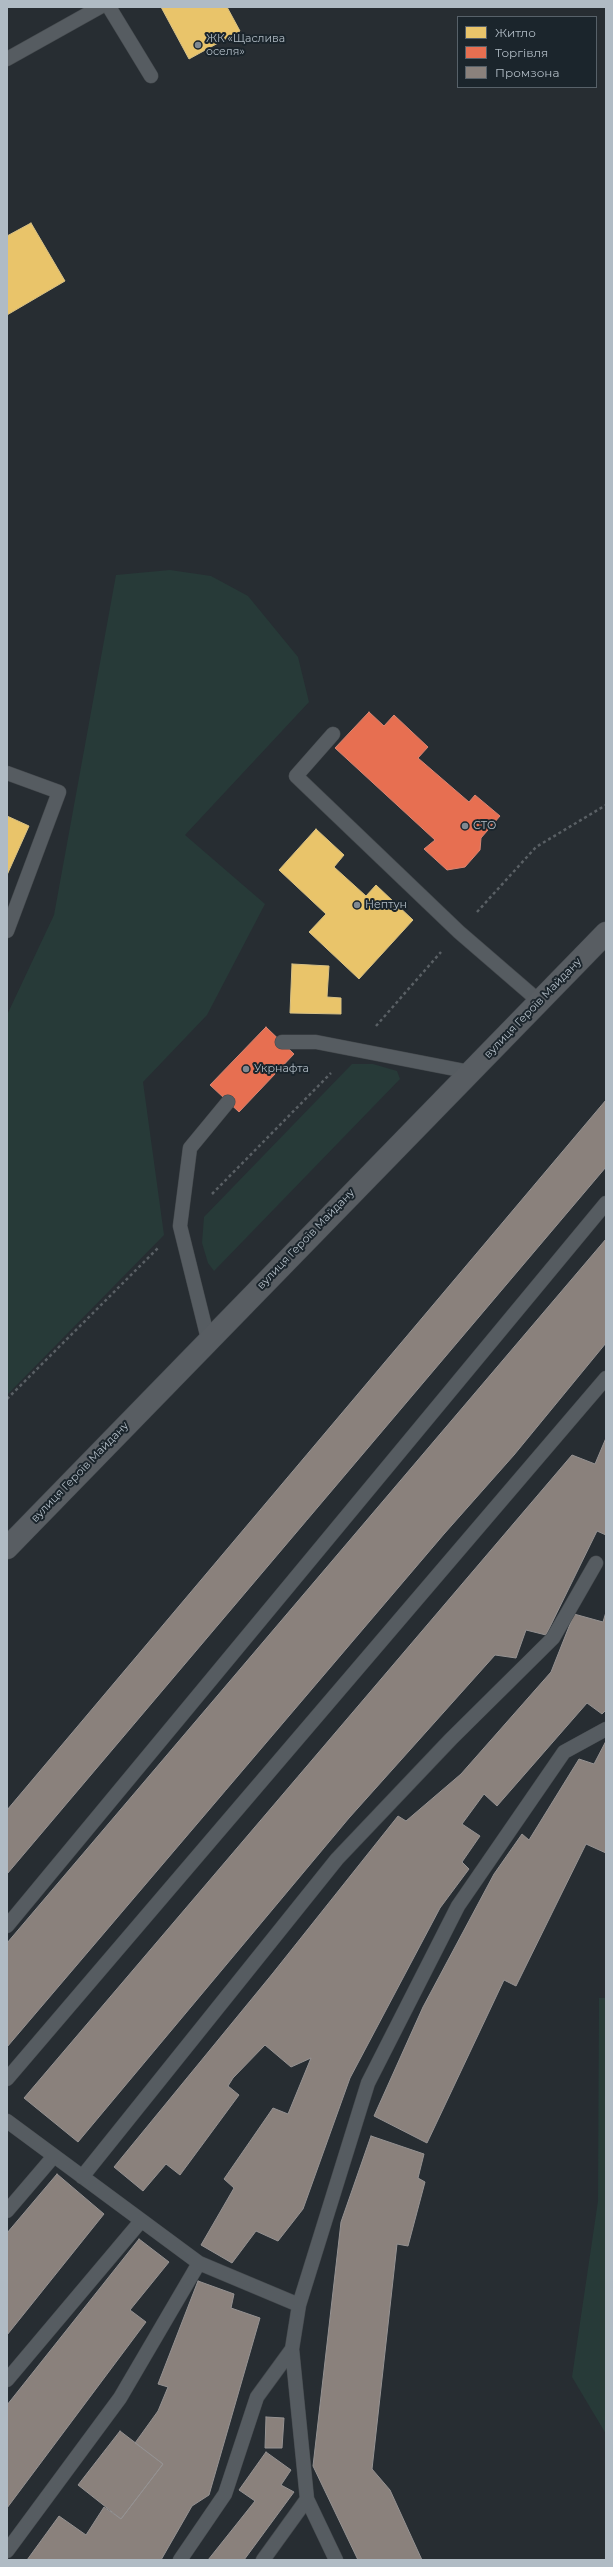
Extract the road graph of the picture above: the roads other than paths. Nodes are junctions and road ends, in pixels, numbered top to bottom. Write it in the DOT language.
graph roads {
  1 [pos="100,7"];
  2 [pos="110,7"];
  3 [pos="7,60"];
  4 [pos="151,76"];
  5 [pos="333,734"];
  6 [pos="7,773"];
  7 [pos="7,931"];
  8 [pos="606,933"];
  9 [pos="540,1002"];
  10 [pos="282,1042"];
  11 [pos="470,1072"];
  12 [pos="228,1102"];
  13 [pos="606,1202"];
  14 [pos="208,1339"];
  15 [pos="606,1378"];
  16 [pos="7,1548"];
  17 [pos="596,1563"];
  18 [pos="606,1729"];
  19 [pos="7,1926"];
  20 [pos="7,2079"];
  21 [pos="7,2121"];
  22 [pos="54,2156"];
  23 [pos="82,2177"];
  24 [pos="7,2211"];
  25 [pos="141,2221"];
  26 [pos="198,2263"];
  27 [pos="299,2305"];
  28 [pos="292,2349"];
  29 [pos="7,2380"];
  30 [pos="308,2499"];
  31 [pos="7,2551"];
  32 [pos="180,2560"];
  33 [pos="263,2560"];
  34 [pos="336,2560"];
  1 -- 3 [label="lane"];
  2 -- 4 [label="lane"];
  5 -- 9 [label="lane"];
  6 -- 7 [label="lane"];
  8 -- 9 [label="main road, вулиця Героїв Майдану"];
  9 -- 11 [label="main road, вулиця Героїв Майдану"];
  10 -- 11 [label="lane"];
  11 -- 14 [label="main road, вулиця Героїв Майдану"];
  12 -- 14 [label="lane"];
  13 -- 19 [label="lane"];
  14 -- 16 [label="main road, вулиця Героїв Майдану"];
  15 -- 20 [label="lane"];
  17 -- 23 [label="lane"];
  18 -- 27 [label="lane"];
  21 -- 22 [label="lane"];
  22 -- 23 [label="lane"];
  22 -- 24 [label="lane"];
  23 -- 25 [label="lane"];
  25 -- 26 [label="lane"];
  25 -- 29 [label="lane"];
  26 -- 27 [label="lane"];
  26 -- 31 [label="lane"];
  27 -- 28 [label="lane"];
  28 -- 30 [label="lane"];
  28 -- 32 [label="lane"];
  30 -- 33 [label="lane"];
  30 -- 34 [label="lane"];
}
